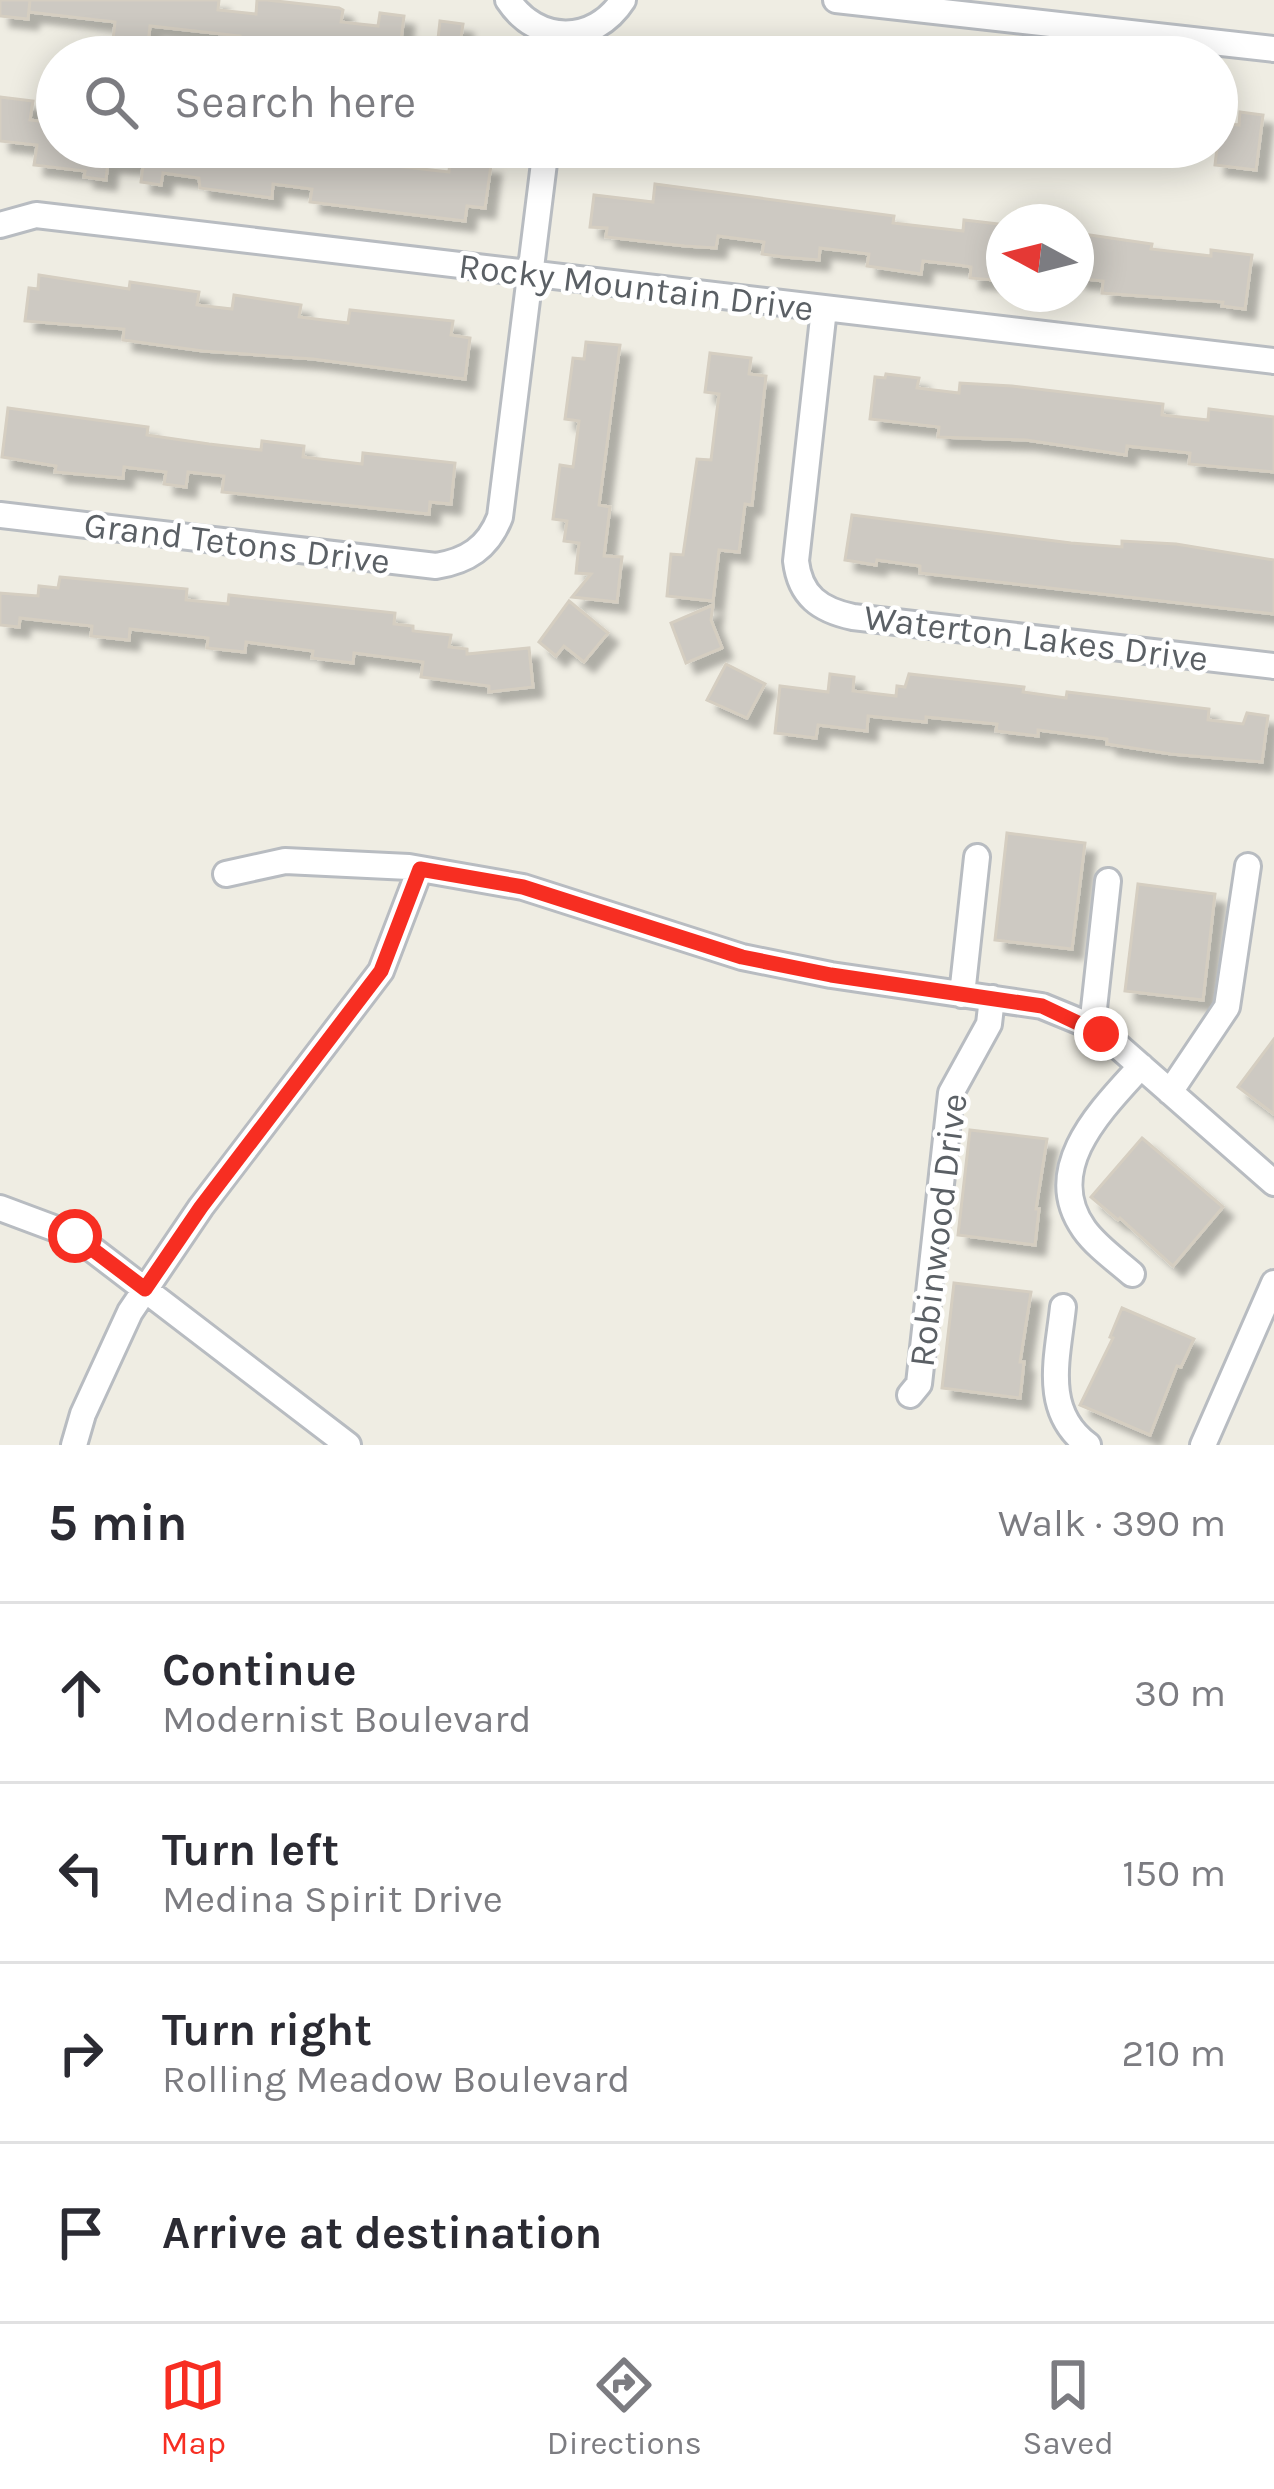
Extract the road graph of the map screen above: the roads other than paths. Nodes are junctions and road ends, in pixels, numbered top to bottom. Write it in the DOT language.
graph roads {
  1 [pos="508,0"];
  2 [pos="623,0"];
  3 [pos="836,0"];
  4 [pos="547,36"];
  5 [pos="577,36"];
  6 [pos="1158,36"];
  7 [pos="1238,45"];
  8 [pos="1274,49"];
  9 [pos="543,168"];
  10 [pos="0,225"];
  11 [pos="530,275"];
  12 [pos="824,309"];
  13 [pos="1274,362"];
  14 [pos="0,515"];
  15 [pos="1274,666"];
  16 [pos="977,857"];
  17 [pos="1248,866"];
  18 [pos="420,869"];
  19 [pos="226,874"];
  20 [pos="1108,880"];
  21 [pos="962,995"];
  22 [pos="992,998"];
  23 [pos="1092,1028"];
  24 [pos="1142,1066"];
  25 [pos="1170,1092"];
  26 [pos="1274,1183"];
  27 [pos="0,1208"];
  28 [pos="1132,1274"];
  29 [pos="1274,1283"];
  30 [pos="145,1289"];
  31 [pos="1063,1307"];
  32 [pos="1264,1332"];
  33 [pos="910,1395"];
  34 [pos="74,1445"];
  35 [pos="348,1445"];
  36 [pos="1088,1445"];
  37 [pos="1203,1445"];
  1 -- 4 [label="street"];
  2 -- 5 [label="street"];
  3 -- 6 [label="street"];
  7 -- 8 [label="street"];
  9 -- 11 [label="street"];
  10 -- 11 [label="street, Rocky Mountain Drive"];
  11 -- 12 [label="street, Rocky Mountain Drive"];
  11 -- 14 [label="street, Grand Tetons Drive"];
  12 -- 13 [label="street, Rocky Mountain Drive"];
  12 -- 15 [label="street, Waterton Lakes Drive"];
  16 -- 21 [label="street"];
  17 -- 25 [label="street"];
  18 -- 19 [label="street"];
  18 -- 21 [label="street"];
  18 -- 30 [label="street"];
  20 -- 23 [label="street"];
  21 -- 22 [label="street"];
  22 -- 23 [label="street"];
  22 -- 33 [label="street, Robinwood Drive"];
  23 -- 24 [label="street"];
  24 -- 25 [label="street"];
  24 -- 28 [label="street"];
  25 -- 26 [label="street"];
  27 -- 30 [label="street"];
  29 -- 32 [label="street"];
  30 -- 34 [label="street"];
  30 -- 35 [label="street"];
  31 -- 36 [label="street"];
  32 -- 37 [label="street"];
}
